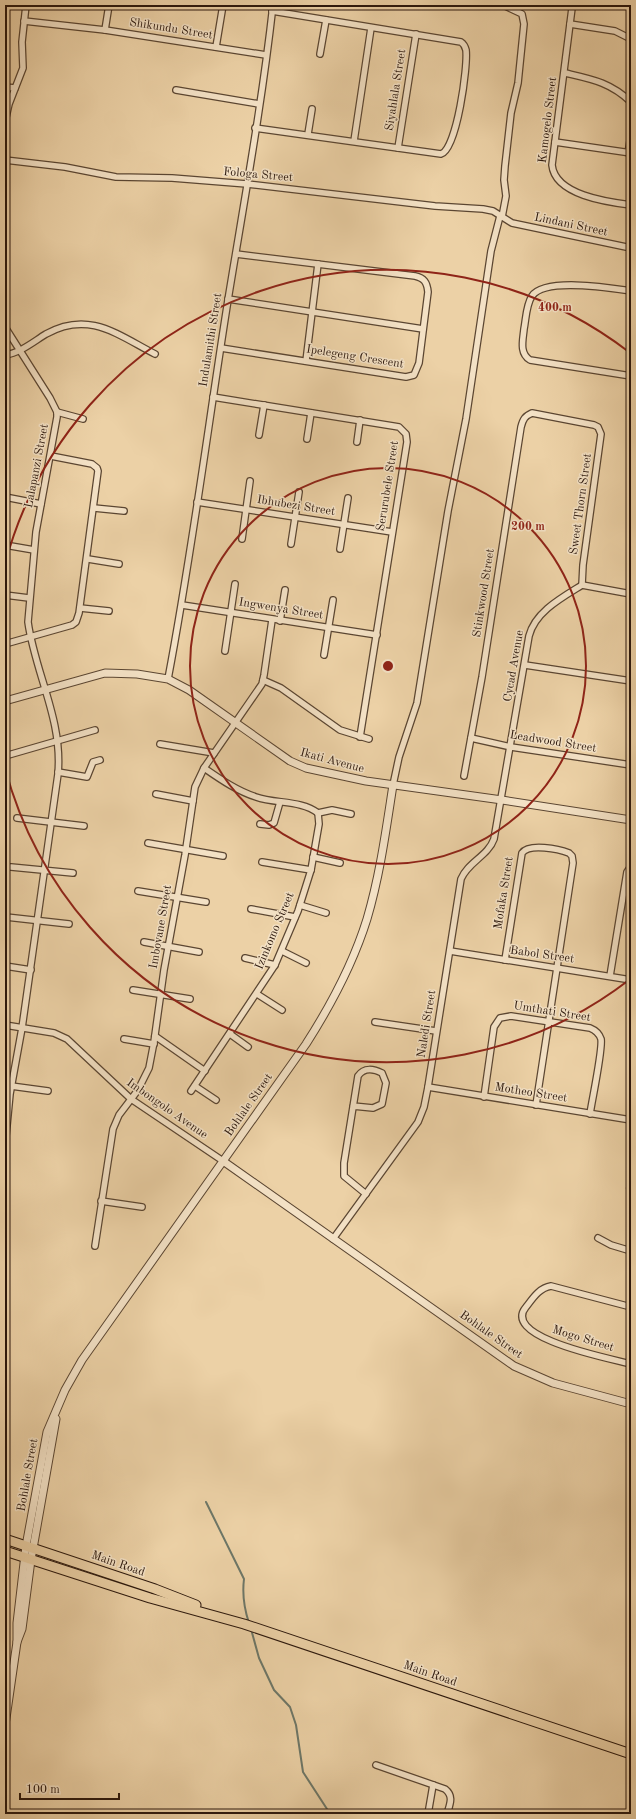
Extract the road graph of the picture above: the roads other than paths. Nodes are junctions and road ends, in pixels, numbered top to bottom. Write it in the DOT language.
graph roads {
  1 [pos="26,5"];
  2 [pos="109,5"];
  3 [pos="223,5"];
  4 [pos="503,5"];
  5 [pos="272,8"];
  6 [pos="572,8"];
  7 [pos="326,20"];
  8 [pos="24,21"];
  9 [pos="570,24"];
  10 [pos="371,28"];
  11 [pos="105,30"];
  12 [pos="416,34"];
  13 [pos="631,39"];
  14 [pos="216,48"];
  15 [pos="320,54"];
  16 [pos="266,55"];
  17 [pos="565,73"];
  18 [pos="5,87"];
  19 [pos="15,88"];
  20 [pos="176,90"];
  21 [pos="631,102"];
  22 [pos="259,104"];
  23 [pos="312,109"];
  24 [pos="5,122"];
  25 [pos="255,128"];
  26 [pos="308,134"];
  27 [pos="631,135"];
  28 [pos="354,141"];
  29 [pos="555,142"];
  30 [pos="398,148"];
  31 [pos="629,153"];
  32 [pos="5,156"];
  33 [pos="5,160"];
  34 [pos="5,177"];
  35 [pos="247,184"];
  36 [pos="631,205"];
  37 [pos="501,216"];
  38 [pos="507,221"];
  39 [pos="631,248"];
  40 [pos="236,254"];
  41 [pos="318,264"];
  42 [pos="631,291"];
  43 [pos="228,299"];
  44 [pos="313,311"];
  45 [pos="5,327"];
  46 [pos="423,329"];
  47 [pos="221,348"];
  48 [pos="19,350"];
  49 [pos="155,354"];
  50 [pos="5,355"];
  51 [pos="306,361"];
  52 [pos="631,376"];
  53 [pos="213,397"];
  54 [pos="264,405"];
  55 [pos="56,412"];
  56 [pos="311,413"];
  57 [pos="83,419"];
  58 [pos="360,420"];
  59 [pos="598,427"];
  60 [pos="259,435"];
  61 [pos="307,439"];
  62 [pos="357,442"];
  63 [pos="51,456"];
  64 [pos="250,481"];
  65 [pos="299,492"];
  66 [pos="5,497"];
  67 [pos="348,498"];
  68 [pos="197,502"];
  69 [pos="41,504"];
  70 [pos="94,508"];
  71 [pos="246,509"];
  72 [pos="124,511"];
  73 [pos="295,517"];
  74 [pos="344,524"];
  75 [pos="392,532"];
  76 [pos="242,539"];
  77 [pos="291,544"];
  78 [pos="5,545"];
  79 [pos="340,549"];
  80 [pos="34,550"];
  81 [pos="88,559"];
  82 [pos="119,564"];
  83 [pos="235,584"];
  84 [pos="582,585"];
  85 [pos="285,590"];
  86 [pos="631,594"];
  87 [pos="5,595"];
  88 [pos="29,598"];
  89 [pos="333,600"];
  90 [pos="182,605"];
  91 [pos="80,608"];
  92 [pos="109,611"];
  93 [pos="230,612"];
  94 [pos="272,620"];
  95 [pos="280,621"];
  96 [pos="328,628"];
  97 [pos="377,635"];
  98 [pos="30,636"];
  99 [pos="5,644"];
  100 [pos="225,651"];
  101 [pos="324,655"];
  102 [pos="525,665"];
  103 [pos="168,679"];
  104 [pos="263,680"];
  105 [pos="631,681"];
  106 [pos="46,689"];
  107 [pos="5,701"];
  108 [pos="235,723"];
  109 [pos="95,730"];
  110 [pos="360,737"];
  111 [pos="471,738"];
  112 [pos="369,739"];
  113 [pos="58,742"];
  114 [pos="160,744"];
  115 [pos="511,747"];
  116 [pos="214,753"];
  117 [pos="5,756"];
  118 [pos="100,760"];
  119 [pos="631,765"];
  120 [pos="204,768"];
  121 [pos="58,772"];
  122 [pos="464,776"];
  123 [pos="393,785"];
  124 [pos="156,794"];
  125 [pos="502,800"];
  126 [pos="192,801"];
  127 [pos="280,802"];
  128 [pos="318,813"];
  129 [pos="352,814"];
  130 [pos="17,818"];
  131 [pos="631,820"];
  132 [pos="51,822"];
  133 [pos="260,824"];
  134 [pos="84,826"];
  135 [pos="148,843"];
  136 [pos="186,849"];
  137 [pos="223,856"];
  138 [pos="313,857"];
  139 [pos="262,862"];
  140 [pos="340,863"];
  141 [pos="631,866"];
  142 [pos="12,867"];
  143 [pos="311,870"];
  144 [pos="44,871"];
  145 [pos="73,873"];
  146 [pos="138,891"];
  147 [pos="178,898"];
  148 [pos="206,902"];
  149 [pos="300,905"];
  150 [pos="251,909"];
  151 [pos="326,913"];
  152 [pos="6,917"];
  153 [pos="295,917"];
  154 [pos="37,921"];
  155 [pos="69,924"];
  156 [pos="144,942"];
  157 [pos="169,946"];
  158 [pos="282,951"];
  159 [pos="450,951"];
  160 [pos="199,952"];
  161 [pos="245,958"];
  162 [pos="505,960"];
  163 [pos="306,963"];
  164 [pos="275,965"];
  165 [pos="5,966"];
  166 [pos="557,968"];
  167 [pos="30,970"];
  168 [pos="610,976"];
  169 [pos="631,980"];
  170 [pos="133,990"];
  171 [pos="257,994"];
  172 [pos="161,995"];
  173 [pos="190,999"];
  174 [pos="282,1010"];
  175 [pos="375,1022"];
  176 [pos="548,1022"];
  177 [pos="5,1025"];
  178 [pos="22,1028"];
  179 [pos="436,1031"];
  180 [pos="230,1034"];
  181 [pos="155,1036"];
  182 [pos="124,1039"];
  183 [pos="154,1044"];
  184 [pos="248,1047"];
  185 [pos="205,1071"];
  186 [pos="5,1079"];
  187 [pos="12,1083"];
  188 [pos="195,1086"];
  189 [pos="428,1087"];
  190 [pos="48,1091"];
  191 [pos="191,1091"];
  192 [pos="484,1097"];
  193 [pos="131,1099"];
  194 [pos="216,1100"];
  195 [pos="536,1105"];
  196 [pos="353,1106"];
  197 [pos="590,1114"];
  198 [pos="631,1120"];
  199 [pos="5,1146"];
  200 [pos="223,1161"];
  201 [pos="366,1194"];
  202 [pos="101,1201"];
  203 [pos="142,1207"];
  204 [pos="598,1238"];
  205 [pos="333,1239"];
  206 [pos="95,1246"];
  207 [pos="631,1251"];
  208 [pos="631,1307"];
  209 [pos="631,1364"];
  210 [pos="631,1404"];
  211 [pos="5,1539"];
  212 [pos="30,1547"];
  213 [pos="5,1551"];
  214 [pos="28,1559"];
  215 [pos="221,1617"];
  216 [pos="5,1671"];
  217 [pos="13,1672"];
  218 [pos="5,1725"];
  219 [pos="631,1754"];
  220 [pos="376,1765"];
  221 [pos="433,1785"];
  222 [pos="428,1814"];
  223 [pos="447,1814"];
  1 -- 8 [label="street"];
  2 -- 11 [label="street"];
  3 -- 14 [label="street"];
  4 -- 37 [label="street"];
  5 -- 7 [label="street, Siyahlala Street"];
  5 -- 16 [label="street, Indulamithi Street"];
  6 -- 9 [label="street, Kamogelo Street"];
  7 -- 10 [label="street, Siyahlala Street"];
  7 -- 15 [label="street"];
  8 -- 11 [label="street, Shikundu Street"];
  8 -- 19 [label="street"];
  9 -- 13 [label="street"];
  9 -- 17 [label="street, Kamogelo Street"];
  10 -- 12 [label="street, Siyahlala Street"];
  10 -- 28 [label="street"];
  11 -- 14 [label="street, Shikundu Street"];
  12 -- 30 [label="street, Siyahlala Street"];
  12 -- 30 [label="street, Siyahlala Street"];
  14 -- 16 [label="street, Shikundu Street"];
  16 -- 22 [label="street, Indulamithi Street"];
  17 -- 21 [label="street"];
  17 -- 29 [label="street, Kamogelo Street"];
  18 -- 19 [label="street"];
  19 -- 24 [label="street"];
  20 -- 22 [label="street"];
  22 -- 25 [label="street, Indulamithi Street"];
  23 -- 26 [label="street"];
  25 -- 26 [label="street, Siyahlala Street"];
  25 -- 35 [label="street, Indulamithi Street"];
  26 -- 28 [label="street, Siyahlala Street"];
  27 -- 31 [label="street"];
  28 -- 30 [label="street, Siyahlala Street"];
  29 -- 31 [label="street"];
  29 -- 36 [label="street, Kamogelo Street"];
  32 -- 33 [label="street"];
  33 -- 34 [label="street"];
  33 -- 35 [label="street, Fologa Street"];
  35 -- 37 [label="street, Fologa Street"];
  35 -- 40 [label="street, Indulamithi Street"];
  37 -- 38 [label="street, Fologa Street"];
  37 -- 123 [label="street"];
  38 -- 39 [label="street, Lindani Street"];
  40 -- 41 [label="street, Ipelegeng Crescent"];
  40 -- 43 [label="street, Indulamithi Street"];
  41 -- 44 [label="street"];
  41 -- 46 [label="street, Ipelegeng Crescent"];
  42 -- 52 [label="street"];
  43 -- 44 [label="street"];
  43 -- 47 [label="street, Indulamithi Street"];
  44 -- 46 [label="street"];
  44 -- 51 [label="street"];
  45 -- 48 [label="street, Lalapanzi Street"];
  46 -- 51 [label="street, Ipelegeng Crescent"];
  47 -- 51 [label="street, Ipelegeng Crescent"];
  47 -- 53 [label="street, Indulamithi Street"];
  48 -- 49 [label="street"];
  48 -- 50 [label="street"];
  48 -- 55 [label="street, Lalapanzi Street"];
  53 -- 54 [label="street, Serurubele Street"];
  53 -- 68 [label="street, Indulamithi Street"];
  54 -- 56 [label="street, Serurubele Street"];
  54 -- 60 [label="street"];
  55 -- 57 [label="street"];
  55 -- 63 [label="street, Lalapanzi Street"];
  56 -- 58 [label="street, Serurubele Street"];
  56 -- 61 [label="street"];
  58 -- 62 [label="street"];
  58 -- 75 [label="street, Serurubele Street"];
  59 -- 84 [label="street, Sweet Thorn Street"];
  59 -- 111 [label="street, Stinkwood Street"];
  63 -- 69 [label="street, Lalapanzi Street"];
  63 -- 70 [label="street"];
  64 -- 71 [label="street"];
  65 -- 73 [label="street"];
  66 -- 69 [label="street"];
  67 -- 74 [label="street"];
  68 -- 71 [label="street, Ibhubezi Street"];
  68 -- 90 [label="street, Indulamithi Street"];
  69 -- 80 [label="street, Lalapanzi Street"];
  70 -- 72 [label="street"];
  70 -- 81 [label="street"];
  71 -- 73 [label="street, Ibhubezi Street"];
  71 -- 76 [label="street"];
  73 -- 74 [label="street, Ibhubezi Street"];
  73 -- 77 [label="street"];
  74 -- 75 [label="street, Ibhubezi Street"];
  74 -- 79 [label="street"];
  75 -- 97 [label="street, Serurubele Street"];
  78 -- 80 [label="street"];
  80 -- 88 [label="street, Lalapanzi Street"];
  81 -- 82 [label="street"];
  81 -- 91 [label="street"];
  83 -- 93 [label="street"];
  84 -- 86 [label="street"];
  84 -- 102 [label="street, Cycad Avenue"];
  85 -- 95 [label="street"];
  87 -- 88 [label="street"];
  88 -- 98 [label="street, Lalapanzi Street"];
  89 -- 96 [label="street"];
  90 -- 93 [label="street, Ingwenya Street"];
  90 -- 103 [label="street, Indulamithi Street"];
  91 -- 92 [label="street"];
  91 -- 98 [label="street"];
  93 -- 94 [label="street, Ingwenya Street"];
  93 -- 100 [label="street"];
  94 -- 95 [label="street, Ingwenya Street"];
  94 -- 104 [label="street, Imbovane Street"];
  95 -- 96 [label="street, Ingwenya Street"];
  96 -- 97 [label="street, Ingwenya Street"];
  96 -- 101 [label="street"];
  97 -- 110 [label="street, Serurubele Street"];
  98 -- 99 [label="street"];
  98 -- 106 [label="street, Lalapanzi Street"];
  102 -- 105 [label="street"];
  102 -- 115 [label="street, Cycad Avenue"];
  103 -- 106 [label="street, Ikati Avenue"];
  103 -- 108 [label="street, Ikati Avenue"];
  104 -- 108 [label="street, Imbovane Street"];
  104 -- 110 [label="street"];
  106 -- 107 [label="street, Ikati Avenue"];
  106 -- 113 [label="street, Lalapanzi Street"];
  108 -- 116 [label="street, Imbovane Street"];
  108 -- 123 [label="street, Ikati Avenue"];
  109 -- 113 [label="street"];
  110 -- 112 [label="street"];
  111 -- 115 [label="street, Leadwood Street"];
  111 -- 122 [label="street, Stinkwood Street"];
  113 -- 117 [label="street"];
  113 -- 121 [label="street, Lalapanzi Street"];
  114 -- 116 [label="street"];
  115 -- 119 [label="street, Leadwood Street"];
  115 -- 125 [label="street, Cycad Avenue"];
  116 -- 120 [label="street, Imbovane Street"];
  118 -- 121 [label="street"];
  120 -- 126 [label="street, Imbovane Street"];
  120 -- 127 [label="street"];
  121 -- 132 [label="street, Lalapanzi Street"];
  123 -- 125 [label="street, Ikati Avenue"];
  123 -- 200 [label="street, Bohlale Street"];
  124 -- 126 [label="street"];
  125 -- 131 [label="street, Ikati Avenue"];
  125 -- 159 [label="street, Naledi Street"];
  126 -- 136 [label="street, Imbovane Street"];
  127 -- 128 [label="street"];
  127 -- 133 [label="street"];
  128 -- 129 [label="street"];
  128 -- 138 [label="street, Izinkomo Street"];
  130 -- 132 [label="street"];
  132 -- 134 [label="street"];
  132 -- 144 [label="street, Lalapanzi Street"];
  135 -- 136 [label="street"];
  136 -- 137 [label="street"];
  136 -- 147 [label="street, Imbovane Street"];
  138 -- 140 [label="street"];
  138 -- 143 [label="street, Izinkomo Street"];
  139 -- 143 [label="street"];
  141 -- 168 [label="street"];
  142 -- 144 [label="street"];
  143 -- 149 [label="street, Izinkomo Street"];
  144 -- 145 [label="street"];
  144 -- 154 [label="street, Lalapanzi Street"];
  146 -- 147 [label="street"];
  147 -- 148 [label="street"];
  147 -- 157 [label="street, Imbovane Street"];
  149 -- 151 [label="street"];
  149 -- 153 [label="street, Izinkomo Street"];
  150 -- 153 [label="street"];
  152 -- 154 [label="street"];
  153 -- 158 [label="street, Izinkomo Street"];
  154 -- 155 [label="street"];
  154 -- 167 [label="street, Lalapanzi Street"];
  156 -- 157 [label="street"];
  157 -- 160 [label="street"];
  157 -- 172 [label="street, Imbovane Street"];
  158 -- 163 [label="street"];
  158 -- 164 [label="street, Izinkomo Street"];
  159 -- 162 [label="street, Babol Street"];
  159 -- 179 [label="street, Naledi Street"];
  161 -- 164 [label="street"];
  162 -- 166 [label="street, Babol Street"];
  162 -- 166 [label="street, Mofaka Street"];
  164 -- 171 [label="street, Izinkomo Street"];
  165 -- 167 [label="street"];
  166 -- 168 [label="street, Babol Street"];
  166 -- 176 [label="street"];
  167 -- 178 [label="street, Lalapanzi Street"];
  168 -- 169 [label="street, Babol Street"];
  170 -- 172 [label="street"];
  171 -- 174 [label="street"];
  171 -- 180 [label="street, Izinkomo Street"];
  172 -- 173 [label="street"];
  172 -- 181 [label="street, Imbovane Street"];
  175 -- 179 [label="street"];
  176 -- 192 [label="street, Umthati Street"];
  176 -- 195 [label="street"];
  176 -- 197 [label="street, Umthati Street"];
  177 -- 178 [label="street, Imbongolo Avenue"];
  178 -- 187 [label="street, Lalapanzi Street"];
  178 -- 193 [label="street, Imbongolo Avenue"];
  179 -- 189 [label="street, Naledi Street"];
  180 -- 184 [label="street"];
  180 -- 185 [label="street, Izinkomo Street"];
  181 -- 183 [label="street, Imbovane Street"];
  181 -- 185 [label="street"];
  182 -- 183 [label="street"];
  183 -- 193 [label="street, Imbovane Street"];
  185 -- 188 [label="street, Izinkomo Street"];
  186 -- 187 [label="street"];
  187 -- 190 [label="street"];
  187 -- 199 [label="street, Lalapanzi Street"];
  188 -- 191 [label="street, Izinkomo Street"];
  188 -- 194 [label="street"];
  189 -- 192 [label="street, Motheo Street"];
  189 -- 201 [label="street, Naledi Street"];
  192 -- 195 [label="street, Motheo Street"];
  193 -- 200 [label="street, Imbongolo Avenue"];
  193 -- 202 [label="street, Imbovane Street"];
  195 -- 197 [label="street, Motheo Street"];
  196 -- 196 [label="street"];
  196 -- 201 [label="street"];
  197 -- 198 [label="street, Motheo Street"];
  200 -- 205 [label="street, Imbongolo Avenue"];
  200 -- 212 [label="street, Bohlale Street"];
  201 -- 205 [label="street, Naledi Street"];
  202 -- 203 [label="street"];
  202 -- 206 [label="street, Imbovane Street"];
  204 -- 207 [label="street"];
  205 -- 210 [label="street, Bohlale Street"];
  208 -- 209 [label="street, Mogo Street"];
  211 -- 212 [label="main road, Main Road"];
  212 -- 214 [label="street, Bohlale Street"];
  212 -- 215 [label="main road, Main Road"];
  213 -- 214 [label="main road, Main Road"];
  214 -- 215 [label="main road, Main Road"];
  214 -- 217 [label="street, Bohlale Street"];
  215 -- 219 [label="main road, Main Road"];
  216 -- 217 [label="street"];
  217 -- 218 [label="street, Bohlale Street"];
  220 -- 221 [label="street"];
  221 -- 222 [label="street"];
  221 -- 223 [label="street"];
}
